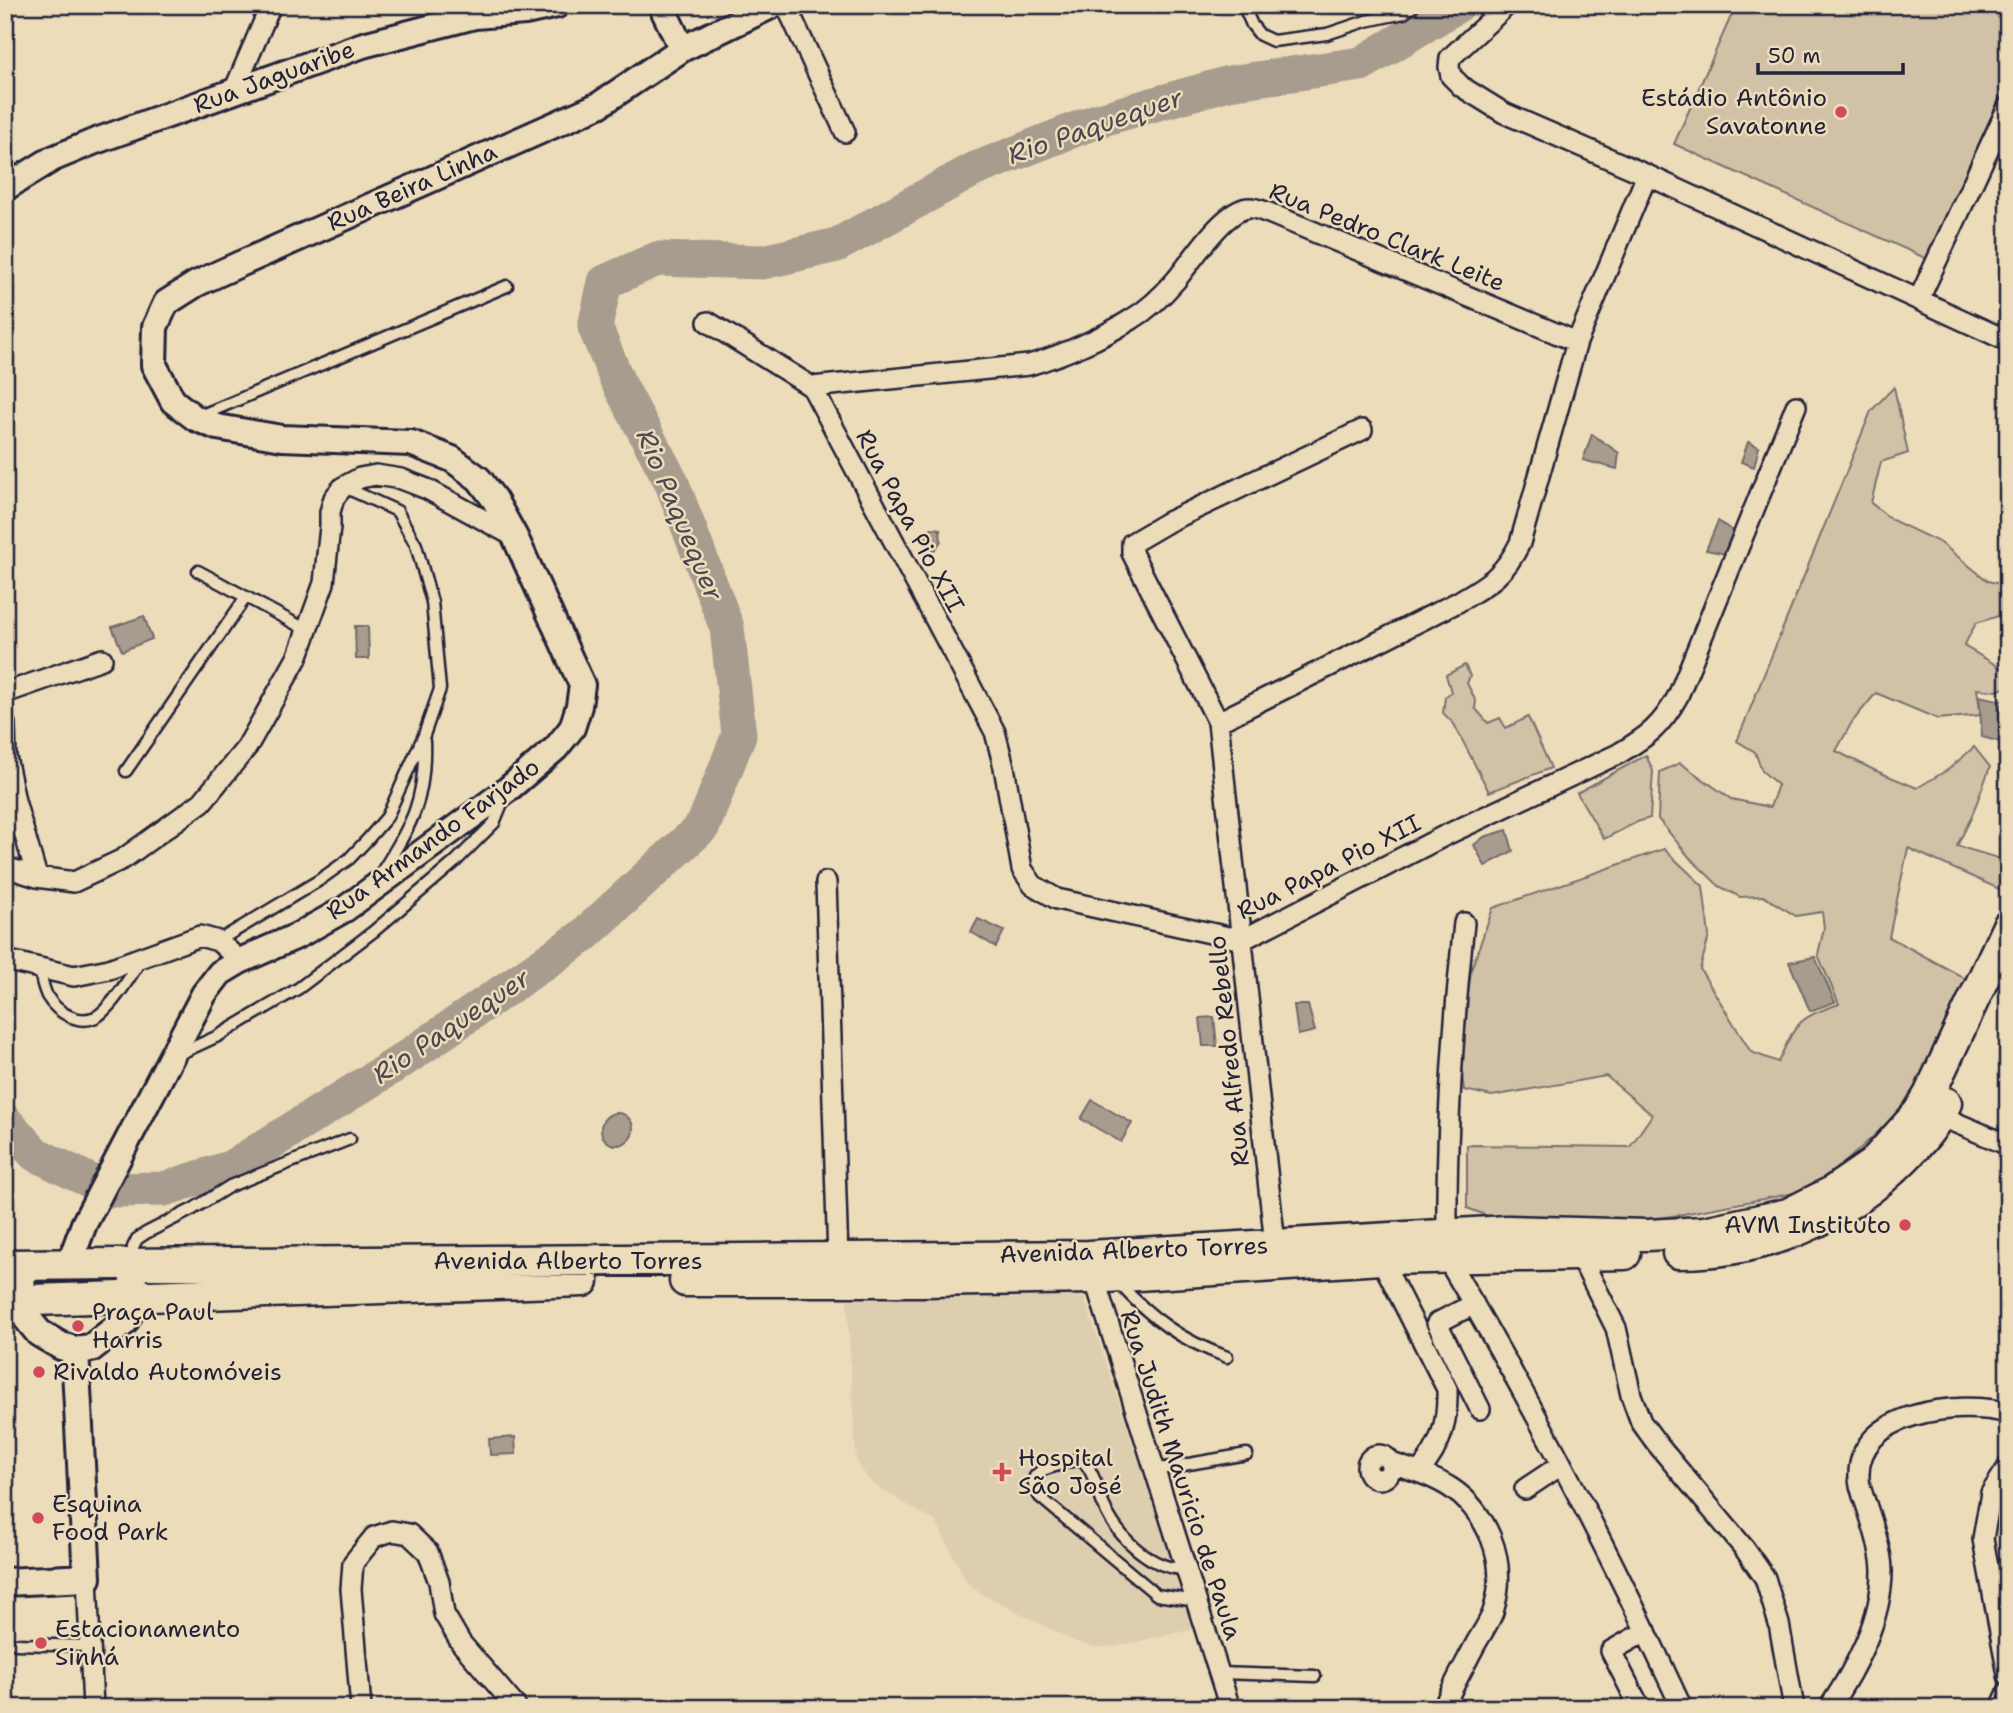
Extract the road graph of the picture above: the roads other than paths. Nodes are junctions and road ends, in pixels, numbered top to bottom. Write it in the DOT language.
graph roads {
  1 [pos="271,5"];
  2 [pos="556,5"];
  3 [pos="661,5"];
  4 [pos="773,5"];
  5 [pos="786,5"];
  6 [pos="1243,5"];
  7 [pos="1416,5"];
  8 [pos="1507,5"];
  9 [pos="472,11"];
  10 [pos="682,49"];
  11 [pos="233,93"];
  12 [pos="2008,107"];
  13 [pos="845,132"];
  14 [pos="1647,175"];
  15 [pos="5,188"];
  16 [pos="507,286"];
  17 [pos="1919,299"];
  18 [pos="708,322"];
  19 [pos="2008,341"];
  20 [pos="1577,342"];
  21 [pos="811,387"];
  22 [pos="1796,406"];
  23 [pos="195,418"];
  24 [pos="1362,429"];
  25 [pos="343,487"];
  26 [pos="515,537"];
  27 [pos="198,571"];
  28 [pos="246,597"];
  29 [pos="308,630"];
  30 [pos="102,659"];
  31 [pos="5,693"];
  32 [pos="1217,722"];
  33 [pos="5,724"];
  34 [pos="424,735"];
  35 [pos="126,771"];
  36 [pos="508,790"];
  37 [pos="5,867"];
  38 [pos="37,877"];
  39 [pos="826,882"];
  40 [pos="369,891"];
  41 [pos="1464,923"];
  42 [pos="2008,926"];
  43 [pos="1242,940"];
  44 [pos="218,941"];
  45 [pos="144,955"];
  46 [pos="5,960"];
  47 [pos="240,961"];
  48 [pos="40,969"];
  49 [pos="2008,970"];
  50 [pos="170,1058"];
  51 [pos="1940,1116"];
  52 [pos="350,1139"];
  53 [pos="2008,1144"];
  54 [pos="1275,1244"];
  55 [pos="1446,1246"];
  56 [pos="1579,1254"];
  57 [pos="838,1259"];
  58 [pos="1381,1259"];
  59 [pos="133,1264"];
  60 [pos="13,1265"];
  61 [pos="69,1265"];
  62 [pos="1098,1270"];
  63 [pos="134,1298"];
  64 [pos="13,1302"];
  65 [pos="1474,1304"];
  66 [pos="75,1350"];
  67 [pos="1227,1357"];
  68 [pos="1480,1409"];
  69 [pos="2008,1413"];
  70 [pos="1247,1454"];
  71 [pos="1391,1463"];
  72 [pos="1561,1465"];
  73 [pos="2008,1467"];
  74 [pos="1154,1470"];
  75 [pos="1419,1472"];
  76 [pos="1525,1489"];
  77 [pos="1186,1569"];
  78 [pos="87,1578"];
  79 [pos="5,1583"];
  80 [pos="1196,1601"];
  81 [pos="1646,1631"];
  82 [pos="16,1644"];
  83 [pos="90,1646"];
  84 [pos="1219,1673"];
  85 [pos="2008,1675"];
  86 [pos="1315,1676"];
  87 [pos="2008,1692"];
  88 [pos="93,1708"];
  89 [pos="361,1708"];
  90 [pos="517,1708"];
  91 [pos="1230,1708"];
  92 [pos="1443,1708"];
  93 [pos="1640,1708"];
  94 [pos="1682,1708"];
  95 [pos="1794,1708"];
  96 [pos="1829,1708"];
  97 [pos="2001,1708"];
  1 -- 11 [label="street"];
  2 -- 9 [label="street, Rua Jaguaribe"];
  3 -- 10 [label="street"];
  4 -- 10 [label="street, Rua Beira Linha"];
  5 -- 13 [label="street"];
  6 -- 7 [label="lane"];
  8 -- 14 [label="street"];
  9 -- 11 [label="street, Rua Jaguaribe"];
  10 -- 23 [label="street, Rua Beira Linha"];
  11 -- 15 [label="street, Rua Jaguaribe"];
  12 -- 17 [label="street"];
  14 -- 17 [label="street"];
  14 -- 20 [label="street"];
  16 -- 23 [label="lane"];
  17 -- 19 [label="street"];
  18 -- 21 [label="street, Rua Papa Pio XII"];
  20 -- 21 [label="street, Rua Pedro Clark Leite"];
  20 -- 32 [label="street"];
  21 -- 43 [label="street, Rua Papa Pio XII"];
  22 -- 43 [label="street, Rua Papa Pio XII"];
  23 -- 26 [label="street, Rua Armando Farjado"];
  24 -- 32 [label="street, Rua Alfredo Rebello"];
  25 -- 26 [label="street"];
  25 -- 29 [label="street"];
  25 -- 34 [label="lane"];
  26 -- 36 [label="street, Rua Armando Farjado"];
  27 -- 28 [label="lane"];
  28 -- 29 [label="lane"];
  28 -- 35 [label="lane"];
  29 -- 38 [label="street"];
  30 -- 31 [label="street"];
  32 -- 43 [label="street, Rua Alfredo Rebello"];
  33 -- 38 [label="street"];
  34 -- 40 [label="lane"];
  34 -- 44 [label="lane"];
  36 -- 40 [label="street, Rua Armando Farjado"];
  36 -- 50 [label="lane"];
  37 -- 38 [label="street"];
  39 -- 57 [label="street"];
  40 -- 47 [label="street, Rua Armando Farjado"];
  41 -- 55 [label="street"];
  42 -- 55 [label="main road, Avenida Alberto Torres"];
  43 -- 54 [label="street, Rua Alfredo Rebello"];
  44 -- 45 [label="street"];
  44 -- 47 [label="street"];
  45 -- 48 [label="street"];
  45 -- 48 [label="lane"];
  46 -- 48 [label="street"];
  47 -- 50 [label="street, Rua Armando Farjado"];
  49 -- 51 [label="main road, Avenida Alberto Torres"];
  50 -- 61 [label="street, Rua Armando Farjado"];
  51 -- 53 [label="street"];
  51 -- 56 [label="main road, Avenida Alberto Torres"];
  52 -- 59 [label="lane"];
  54 -- 55 [label="main road, Avenida Alberto Torres"];
  54 -- 62 [label="main road, Avenida Alberto Torres"];
  55 -- 56 [label="main road, Avenida Alberto Torres"];
  55 -- 58 [label="main road, Avenida Alberto Torres"];
  55 -- 65 [label="street"];
  56 -- 95 [label="street"];
  57 -- 59 [label="main road, Avenida Alberto Torres"];
  57 -- 62 [label="main road, Avenida Alberto Torres"];
  58 -- 62 [label="main road, Avenida Alberto Torres"];
  58 -- 75 [label="street"];
  59 -- 61 [label="main road, Avenida Alberto Torres"];
  59 -- 63 [label="main road"];
  60 -- 61 [label="main road, Avenida Alberto Torres"];
  60 -- 64 [label="main road"];
  62 -- 63 [label="main road, Avenida Alberto Torres"];
  62 -- 67 [label="lane"];
  62 -- 74 [label="street, Rua Judith Mauricio de Paula"];
  63 -- 64 [label="main road, Avenida Alberto Torres"];
  63 -- 66 [label="main road"];
  64 -- 66 [label="main road"];
  65 -- 68 [label="street"];
  65 -- 72 [label="street"];
  66 -- 78 [label="main road"];
  69 -- 96 [label="street"];
  70 -- 74 [label="lane"];
  71 -- 75 [label="street"];
  72 -- 76 [label="street"];
  72 -- 81 [label="street"];
  73 -- 85 [label="street"];
  74 -- 77 [label="street, Rua Judith Mauricio de Paula"];
  75 -- 92 [label="street"];
  77 -- 80 [label="street, Rua Judith Mauricio de Paula"];
  77 -- 80 [label="lane"];
  78 -- 79 [label="main road"];
  78 -- 83 [label="street"];
  80 -- 84 [label="street, Rua Judith Mauricio de Paula"];
  81 -- 93 [label="street"];
  81 -- 94 [label="street"];
  82 -- 83 [label="lane"];
  83 -- 88 [label="street"];
  84 -- 86 [label="lane"];
  84 -- 91 [label="street, Rua Judith Mauricio de Paula"];
  87 -- 97 [label="street"];
  89 -- 90 [label="street"];
}
